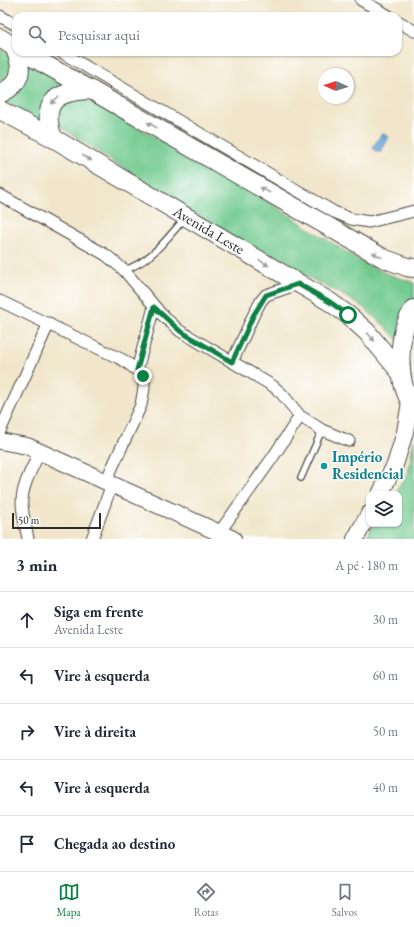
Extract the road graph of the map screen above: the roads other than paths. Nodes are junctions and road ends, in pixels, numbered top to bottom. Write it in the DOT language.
graph roads {
  1 [pos="361,0"];
  2 [pos="382,12"];
  3 [pos="0,16"];
  4 [pos="12,23"];
  5 [pos="402,24"];
  6 [pos="414,31"];
  7 [pos="17,56"];
  8 [pos="29,56"];
  9 [pos="68,56"];
  10 [pos="91,90"];
  11 [pos="0,94"];
  12 [pos="0,110"];
  13 [pos="53,138"];
  14 [pos="0,195"];
  15 [pos="414,211"];
  16 [pos="187,217"];
  17 [pos="414,268"];
  18 [pos="124,270"];
  19 [pos="298,284"];
  20 [pos="0,301"];
  21 [pos="154,307"];
  22 [pos="414,309"];
  23 [pos="49,323"];
  24 [pos="232,362"];
  25 [pos="137,370"];
  26 [pos="400,372"];
  27 [pos="412,405"];
  28 [pos="300,416"];
  29 [pos="322,430"];
  30 [pos="0,431"];
  31 [pos="0,441"];
  32 [pos="349,441"];
  33 [pos="40,451"];
  34 [pos="301,478"];
  35 [pos="109,482"];
  36 [pos="382,491"];
  37 [pos="366,519"];
  38 [pos="226,536"];
  39 [pos="28,539"];
  40 [pos="92,539"];
  41 [pos="355,539"];
  1 -- 2 [label="street"];
  3 -- 4 [label="street"];
  5 -- 6 [label="street"];
  7 -- 11 [label="main road"];
  8 -- 10 [label="main road"];
  9 -- 15 [label="street"];
  10 -- 13 [label="main road, one-way"];
  17 -- 10 [label="main road, one-way"];
  12 -- 13 [label="main road, Avenida Leste"];
  13 -- 16 [label="main road, Avenida Leste, one-way"];
  14 -- 18 [label="street"];
  16 -- 18 [label="lane"];
  16 -- 19 [label="main road, Avenida Leste, one-way"];
  18 -- 21 [label="street"];
  19 -- 24 [label="street"];
  19 -- 26 [label="main road, Avenida Leste, one-way"];
  20 -- 23 [label="street"];
  21 -- 24 [label="street"];
  21 -- 25 [label="street"];
  22 -- 26 [label="main road"];
  23 -- 25 [label="street"];
  23 -- 30 [label="street"];
  24 -- 28 [label="street"];
  25 -- 35 [label="street"];
  26 -- 27 [label="main road"];
  27 -- 36 [label="street"];
  28 -- 29 [label="street"];
  28 -- 38 [label="street"];
  29 -- 32 [label="street"];
  29 -- 34 [label="lane"];
  31 -- 33 [label="street"];
  33 -- 35 [label="street"];
  33 -- 39 [label="street"];
  35 -- 38 [label="street"];
  35 -- 40 [label="street"];
  37 -- 41 [label="street"];
}
